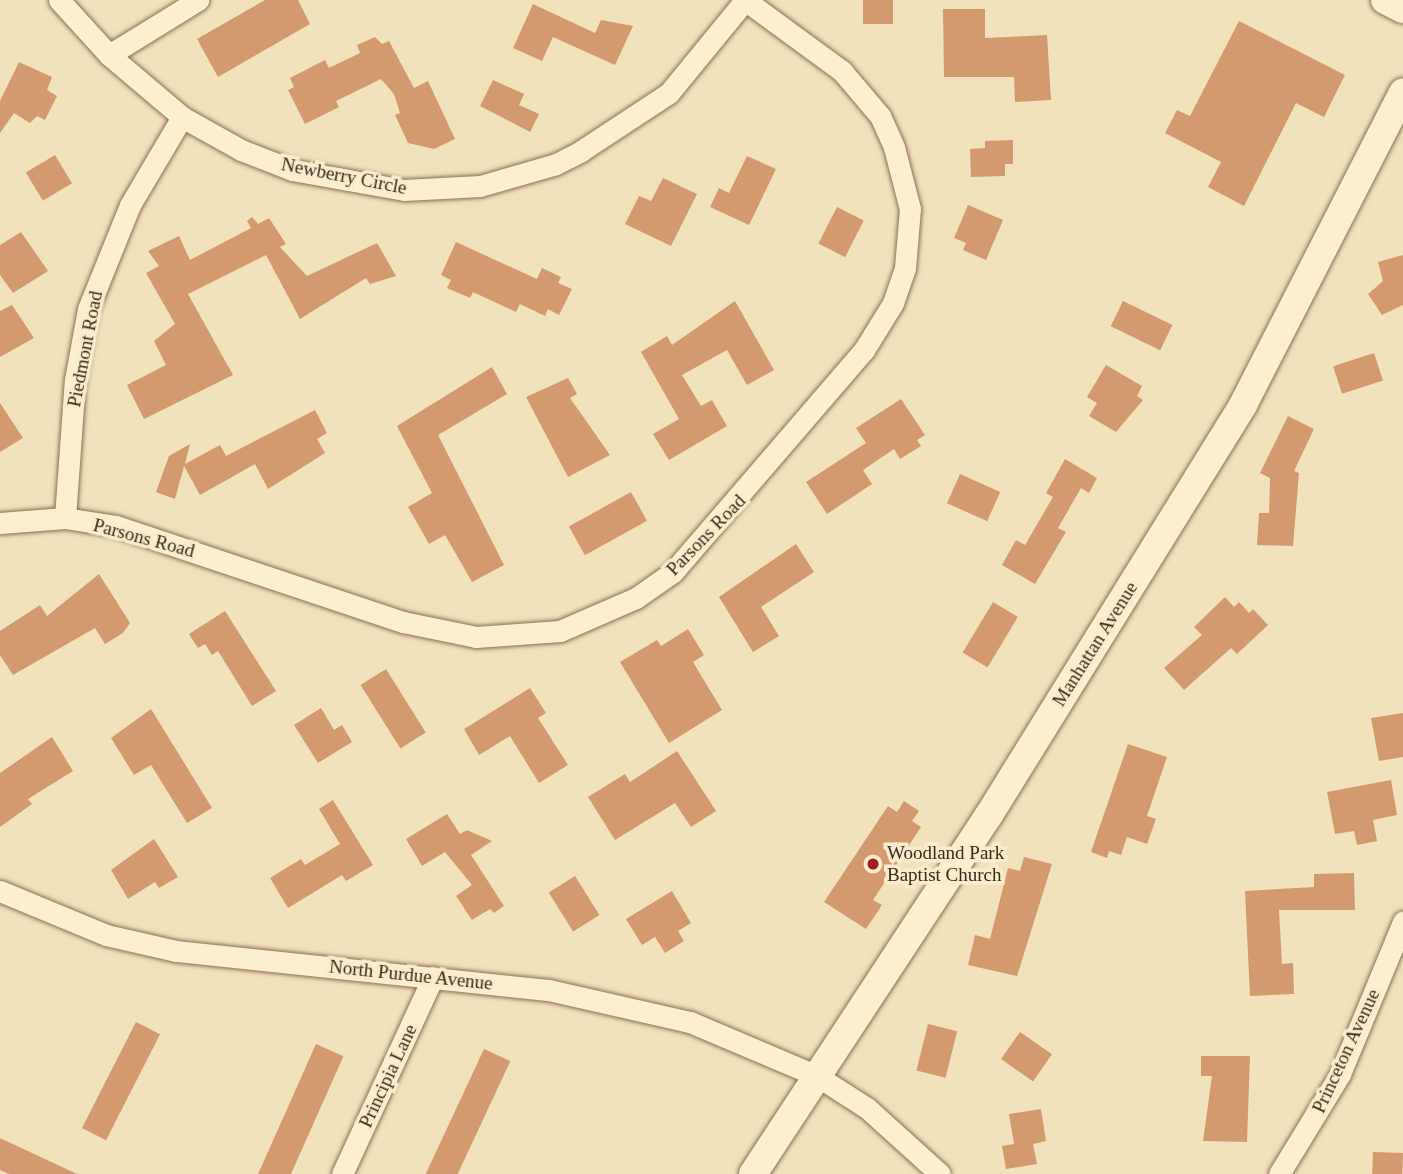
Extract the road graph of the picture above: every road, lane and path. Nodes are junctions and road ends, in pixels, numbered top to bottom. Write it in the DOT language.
graph roads {
  1 [pos="59,0"];
  2 [pos="198,0"];
  3 [pos="745,0"];
  4 [pos="1385,0"];
  5 [pos="1403,9"];
  6 [pos="110,55"];
  7 [pos="1403,93"];
  8 [pos="182,117"];
  9 [pos="65,518"];
  10 [pos="0,523"];
  11 [pos="0,891"];
  12 [pos="1403,922"];
  13 [pos="433,977"];
  14 [pos="817,1076"];
  15 [pos="342,1174"];
  16 [pos="753,1174"];
  17 [pos="940,1174"];
  18 [pos="1279,1174"];
  1 -- 6 [label="street, Newberry Circle"];
  2 -- 6 [label="street"];
  3 -- 8 [label="street, Newberry Circle"];
  3 -- 9 [label="street, Parsons Road"];
  4 -- 5 [label="street"];
  6 -- 8 [label="street, Newberry Circle"];
  7 -- 14 [label="street, Manhattan Avenue"];
  8 -- 9 [label="street, Piedmont Road"];
  9 -- 10 [label="street, Parsons Road"];
  11 -- 13 [label="street, North Purdue Avenue"];
  12 -- 18 [label="street, Princeton Avenue"];
  13 -- 14 [label="street, North Purdue Avenue"];
  13 -- 15 [label="street, Principia Lane"];
  14 -- 16 [label="street, Manhattan Avenue"];
  14 -- 17 [label="street, North Purdue Avenue"];
}
